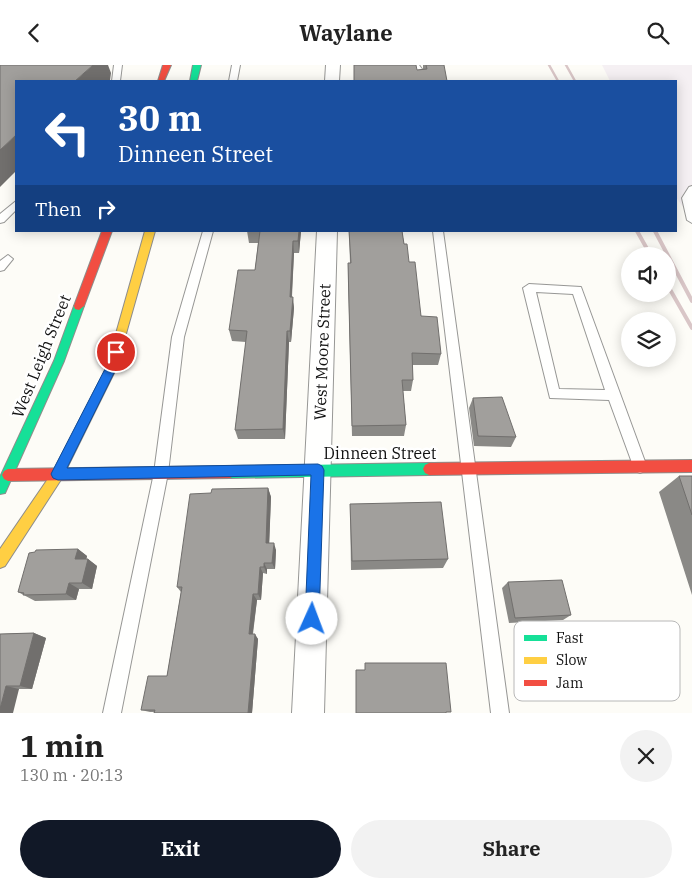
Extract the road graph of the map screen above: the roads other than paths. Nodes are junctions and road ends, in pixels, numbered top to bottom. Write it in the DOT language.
graph roads {
  1 [pos="118,65"];
  2 [pos="167,65"];
  3 [pos="197,65"];
  4 [pos="236,65"];
  5 [pos="332,65"];
  6 [pos="414,65"];
  7 [pos="116,80"];
  8 [pos="161,80"];
  9 [pos="193,80"];
  10 [pos="233,80"];
  11 [pos="332,80"];
  12 [pos="420,80"];
  13 [pos="692,189"];
  14 [pos="15,205"];
  15 [pos="0,220"];
  16 [pos="692,220"];
  17 [pos="106,232"];
  18 [pos="150,232"];
  19 [pos="208,232"];
  20 [pos="327,232"];
  21 [pos="438,232"];
  22 [pos="613,395"];
  23 [pos="692,466"];
  24 [pos="640,467"];
  25 [pos="468,469"];
  26 [pos="318,470"];
  27 [pos="160,473"];
  28 [pos="58,474"];
  29 [pos="8,475"];
  30 [pos="0,490"];
  31 [pos="0,561"];
  32 [pos="112,713"];
  33 [pos="308,713"];
  34 [pos="500,713"];
  1 -- 7 [label="lane"];
  2 -- 8 [label="street"];
  3 -- 9 [label="street"];
  4 -- 10 [label="lane"];
  5 -- 11 [label="street"];
  6 -- 12 [label="lane"];
  13 -- 16 [label="lane"];
  14 -- 15 [label="lane"];
  17 -- 29 [label="street, West Leigh Street"];
  18 -- 28 [label="street"];
  19 -- 27 [label="lane"];
  20 -- 26 [label="street, West Moore Street"];
  21 -- 25 [label="lane"];
  22 -- 22 [label="lane"];
  22 -- 24 [label="lane"];
  23 -- 24 [label="street, Dinneen Street"];
  24 -- 25 [label="street, Dinneen Street"];
  25 -- 26 [label="street, Dinneen Street"];
  25 -- 34 [label="lane"];
  26 -- 27 [label="street, Dinneen Street"];
  26 -- 33 [label="street, West Moore Street"];
  27 -- 28 [label="street, Dinneen Street"];
  27 -- 32 [label="lane"];
  28 -- 29 [label="street, Dinneen Street"];
  28 -- 31 [label="street"];
  29 -- 30 [label="street, West Leigh Street"];
}
